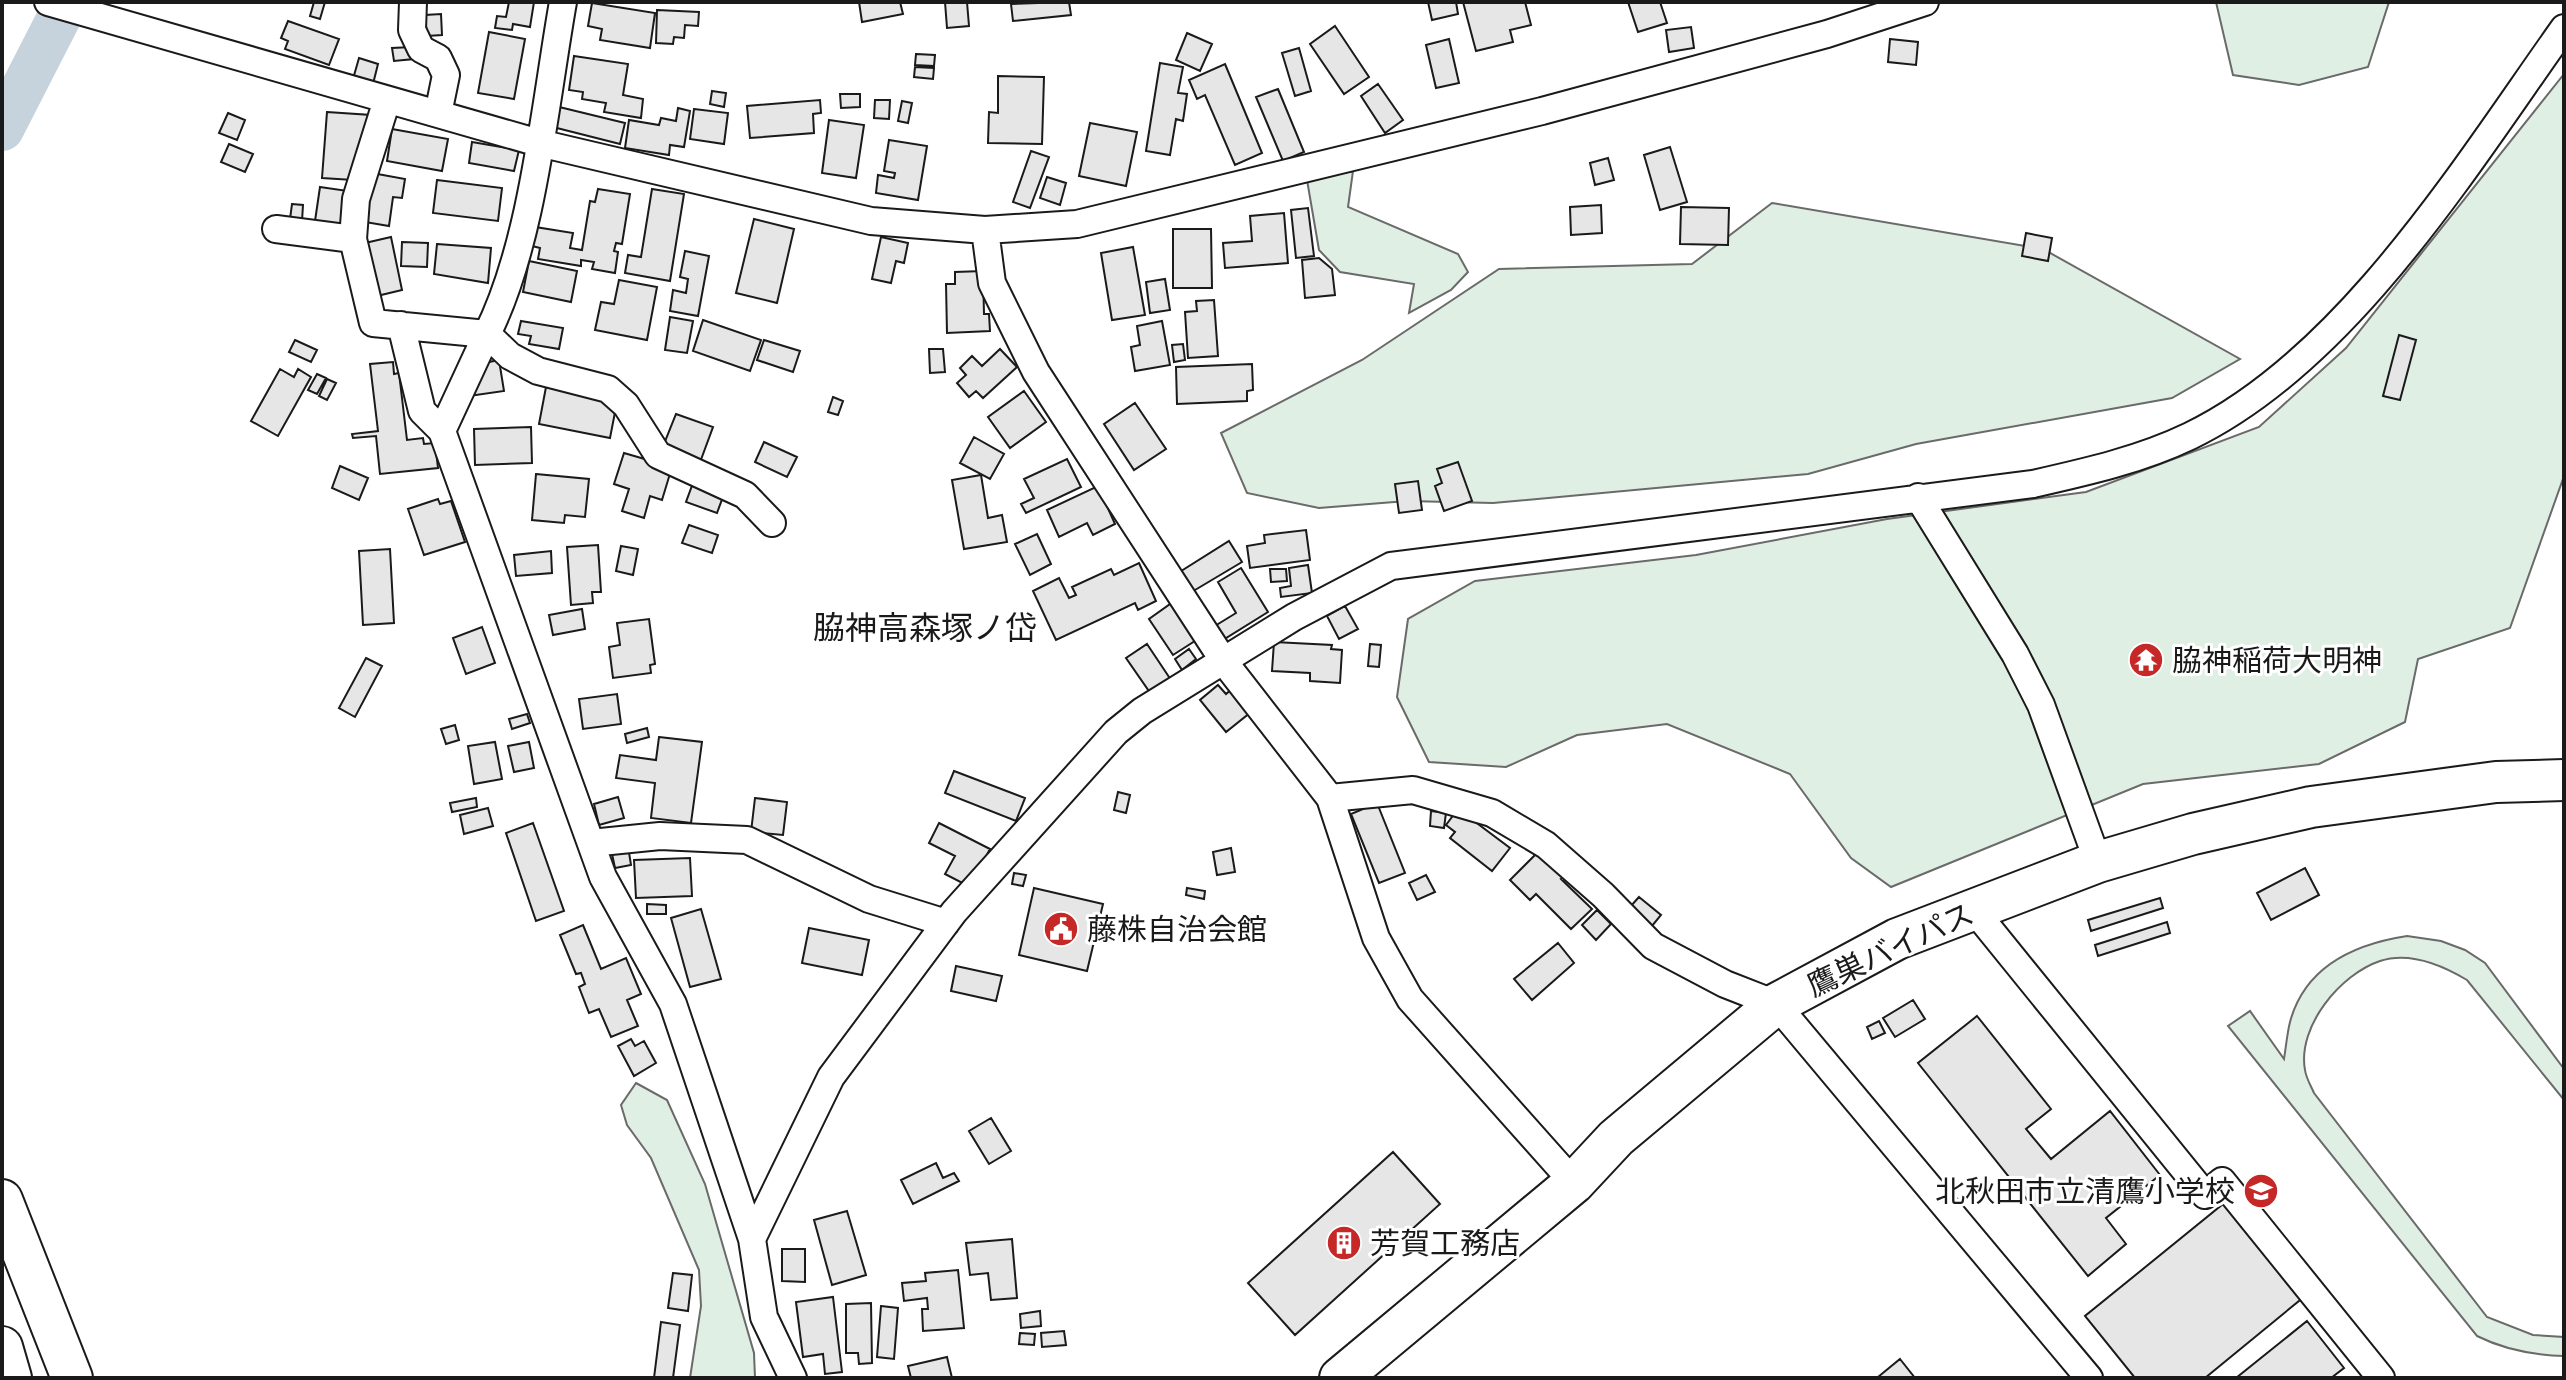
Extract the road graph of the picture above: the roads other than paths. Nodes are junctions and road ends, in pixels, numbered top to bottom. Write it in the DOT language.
graph roads {
  1 [pos="48,2"];
  2 [pos="413,2"];
  3 [pos="563,2"];
  4 [pos="1925,2"];
  5 [pos="2564,28"];
  6 [pos="387,100"];
  7 [pos="438,114"];
  8 [pos="539,143"];
  9 [pos="276,229"];
  10 [pos="985,230"];
  11 [pos="353,239"];
  12 [pos="401,325"];
  13 [pos="487,334"];
  14 [pos="442,431"];
  15 [pos="1918,497"];
  16 [pos="772,523"];
  17 [pos="1225,663"];
  18 [pos="2564,780"];
  19 [pos="1330,798"];
  20 [pos="591,843"];
  21 [pos="2098,862"];
  22 [pos="1974,910"];
  23 [pos="946,923"];
  24 [pos="1776,1004"];
  25 [pos="1574,1183"];
  26 [pos="2,1200"];
  27 [pos="752,1239"];
  28 [pos="2,1347"];
  29 [pos="11,1378"];
  30 [pos="72,1378"];
  31 [pos="793,1378"];
  32 [pos="1340,1378"];
  33 [pos="2089,1378"];
  34 [pos="2381,1378"];
  1 -- 6 [label="street"];
  2 -- 7 [label="street"];
  3 -- 8 [label="street"];
  4 -- 10 [label="street"];
  5 -- 15 [label="street"];
  6 -- 7 [label="street"];
  6 -- 11 [label="street"];
  7 -- 8 [label="street"];
  8 -- 10 [label="street"];
  8 -- 13 [label="street"];
  9 -- 11 [label="street"];
  10 -- 17 [label="street"];
  11 -- 12 [label="street"];
  12 -- 13 [label="street"];
  12 -- 14 [label="street"];
  13 -- 14 [label="street"];
  13 -- 16 [label="street"];
  14 -- 20 [label="street"];
  15 -- 17 [label="street"];
  15 -- 21 [label="street"];
  17 -- 19 [label="street"];
  17 -- 23 [label="street"];
  18 -- 21 [label="highway, 鷹巣バイパス"];
  19 -- 24 [label="street"];
  19 -- 25 [label="street"];
  20 -- 23 [label="street"];
  20 -- 27 [label="street"];
  21 -- 22 [label="highway, 鷹巣バイパス"];
  22 -- 24 [label="highway, 鷹巣バイパス"];
  22 -- 34 [label="street"];
  23 -- 27 [label="street"];
  24 -- 25 [label="highway, 鷹巣バイパス"];
  24 -- 33 [label="street"];
  25 -- 32 [label="highway, 鷹巣バイパス"];
  26 -- 30 [label="highway"];
  27 -- 31 [label="street"];
  28 -- 29 [label="highway"];
}
